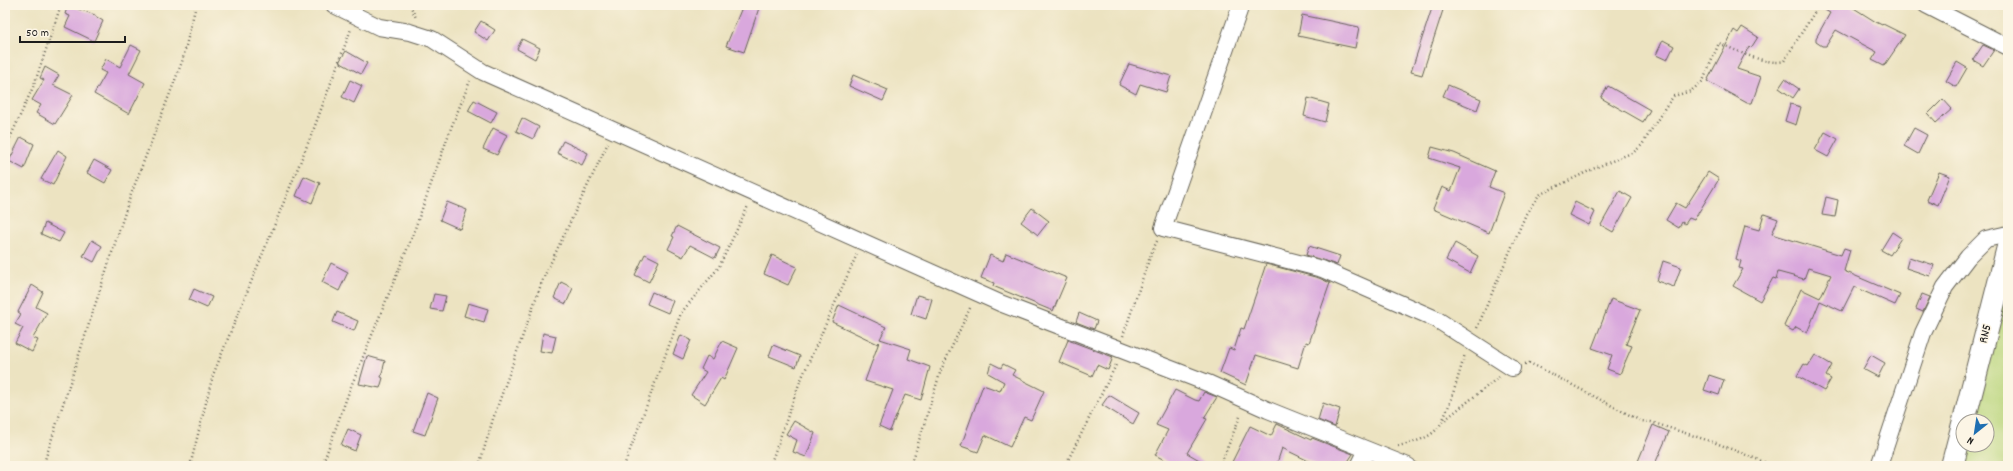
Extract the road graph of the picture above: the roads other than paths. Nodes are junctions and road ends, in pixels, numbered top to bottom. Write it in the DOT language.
graph roads {
  1 [pos="334,5"];
  2 [pos="1241,5"];
  3 [pos="1926,5"];
  4 [pos="2008,47"];
  5 [pos="2008,234"];
  6 [pos="2008,247"];
  7 [pos="1512,368"];
  8 [pos="1966,413"];
  9 [pos="1371,452"];
  10 [pos="1955,453"];
  11 [pos="1359,466"];
  12 [pos="1408,466"];
  13 [pos="1880,466"];
  14 [pos="1952,466"];
  1 -- 9 [label="street"];
  2 -- 7 [label="street"];
  3 -- 4 [label="street"];
  5 -- 13 [label="street"];
  6 -- 8 [label="main road, RN5"];
  9 -- 11 [label="street"];
  9 -- 12 [label="street"];
  10 -- 14 [label="main road"];
}
